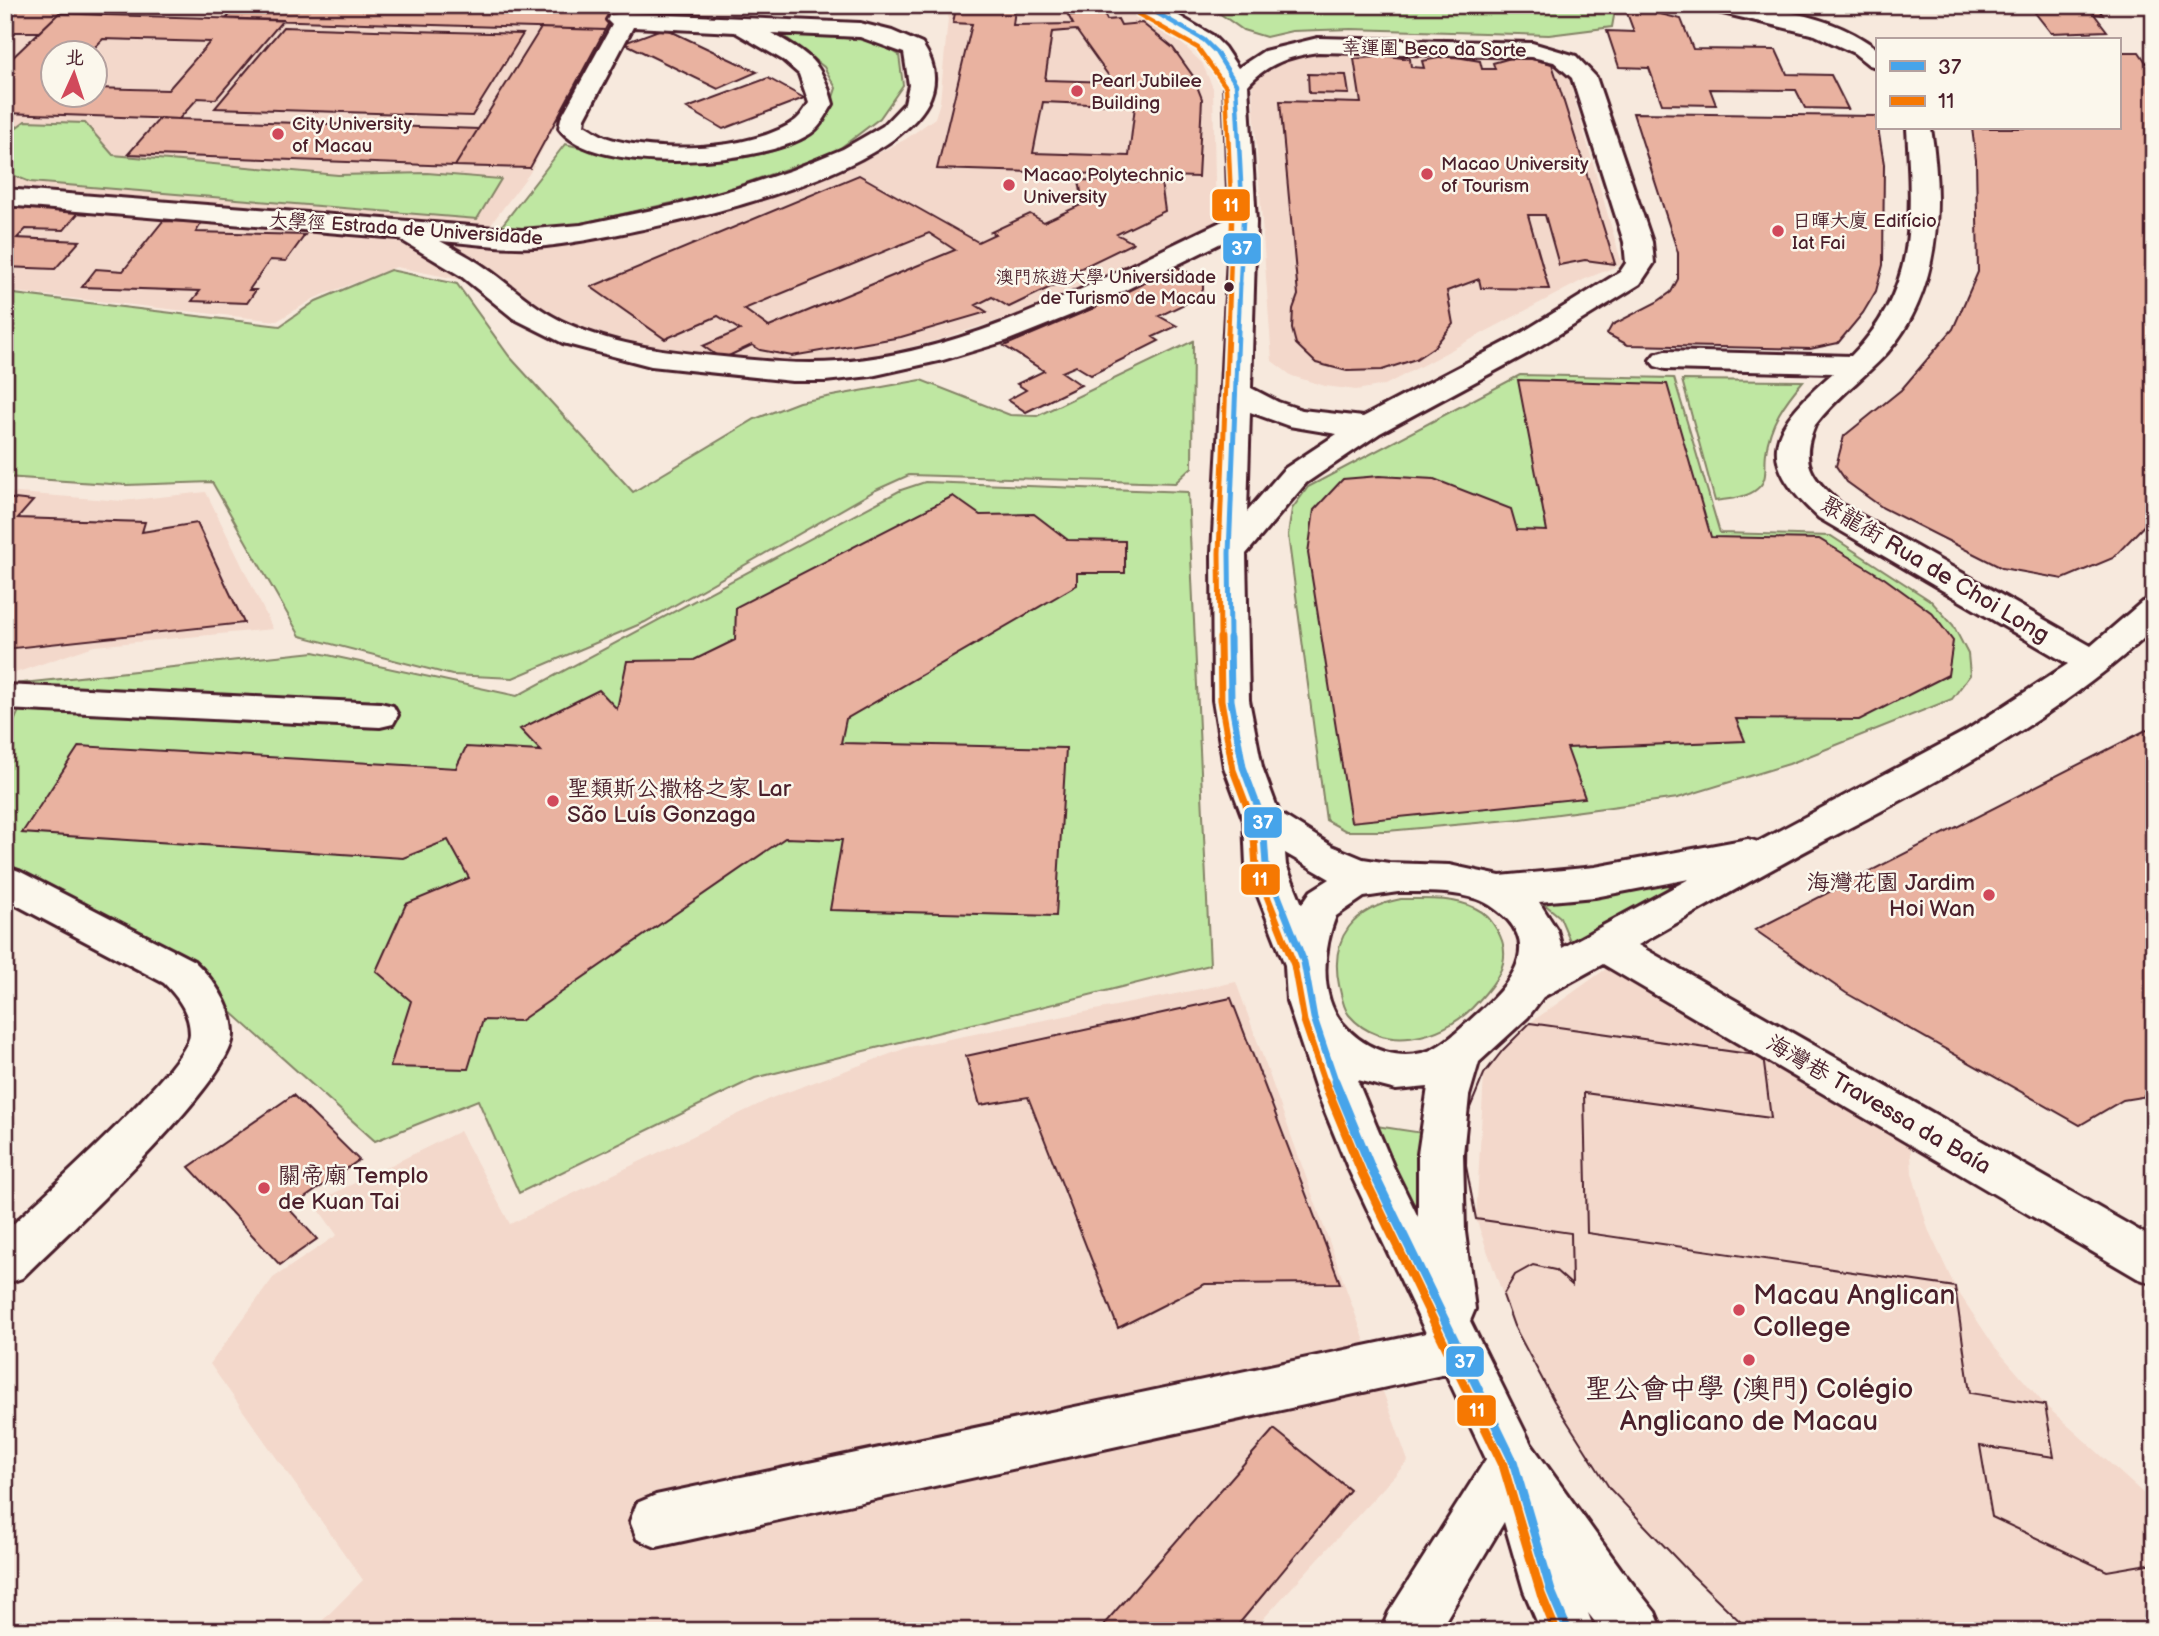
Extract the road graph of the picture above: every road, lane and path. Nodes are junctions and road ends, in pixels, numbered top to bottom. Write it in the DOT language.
graph roads {
  1 [pos="1143,5"];
  2 [pos="1718,5"];
  3 [pos="738,25"];
  4 [pos="1876,59"];
  5 [pos="1236,84"];
  6 [pos="1919,130"];
  7 [pos="5,197"];
  8 [pos="1243,222"];
  9 [pos="404,231"];
  10 [pos="542,238"];
  11 [pos="490,284"];
  12 [pos="1665,360"];
  13 [pos="1859,365"];
  14 [pos="1236,393"];
  15 [pos="1369,426"];
  16 [pos="1229,553"];
  17 [pos="2154,610"];
  18 [pos="2141,641"];
  19 [pos="2093,663"];
  20 [pos="5,697"];
  21 [pos="60,699"];
  22 [pos="380,715"];
  23 [pos="5,727"];
  24 [pos="1263,821"];
  25 [pos="1782,847"];
  26 [pos="1398,877"];
  27 [pos="5,881"];
  28 [pos="1499,891"];
  29 [pos="1604,945"];
  30 [pos="1304,962"];
  31 [pos="1531,985"];
  32 [pos="1314,1018"];
  33 [pos="1460,1055"];
  34 [pos="5,1263"];
  35 [pos="2154,1263"];
  36 [pos="1457,1349"];
  37 [pos="1513,1461"];
  38 [pos="656,1521"];
  39 [pos="1408,1631"];
  40 [pos="1568,1631"];
  41 [pos="1636,1631"];
  1 -- 5 [label="street"];
  2 -- 4 [label="street"];
  3 -- 3 [label="street, 大學徑 Estrada de Universidade"];
  3 -- 10 [label="street, 大學徑 Estrada de Universidade"];
  5 -- 8 [label="street"];
  5 -- 15 [label="street, 幸運圍 Beco da Sorte"];
  6 -- 13 [label="street, 聚龍街 Rua de Choi Long"];
  7 -- 9 [label="street, 大學徑 Estrada de Universidade"];
  8 -- 11 [label="street"];
  8 -- 14 [label="street"];
  9 -- 10 [label="street, 大學徑 Estrada de Universidade"];
  9 -- 11 [label="street"];
  10 -- 11 [label="street"];
  12 -- 13 [label="street"];
  13 -- 19 [label="street, 聚龍街 Rua de Choi Long"];
  14 -- 15 [label="street, 幸運圍 Beco da Sorte"];
  14 -- 16 [label="street"];
  15 -- 16 [label="street, 幸運圍 Beco da Sorte"];
  16 -- 24 [label="street"];
  17 -- 18 [label="street"];
  18 -- 19 [label="street"];
  19 -- 25 [label="street"];
  20 -- 21 [label="street"];
  21 -- 22 [label="street"];
  21 -- 23 [label="street"];
  24 -- 26 [label="street"];
  24 -- 30 [label="street"];
  25 -- 28 [label="street"];
  25 -- 29 [label="street"];
  26 -- 28 [label="street"];
  26 -- 30 [label="street"];
  27 -- 34 [label="street"];
  28 -- 31 [label="street"];
  29 -- 31 [label="street"];
  29 -- 35 [label="street, 海灣巷 Travessa da Baía"];
  30 -- 32 [label="street"];
  31 -- 33 [label="street"];
  32 -- 33 [label="street"];
  32 -- 36 [label="street"];
  33 -- 36 [label="street"];
  36 -- 37 [label="street"];
  36 -- 38 [label="street"];
  37 -- 39 [label="street"];
  37 -- 40 [label="street"];
  37 -- 41 [label="street"];
}
